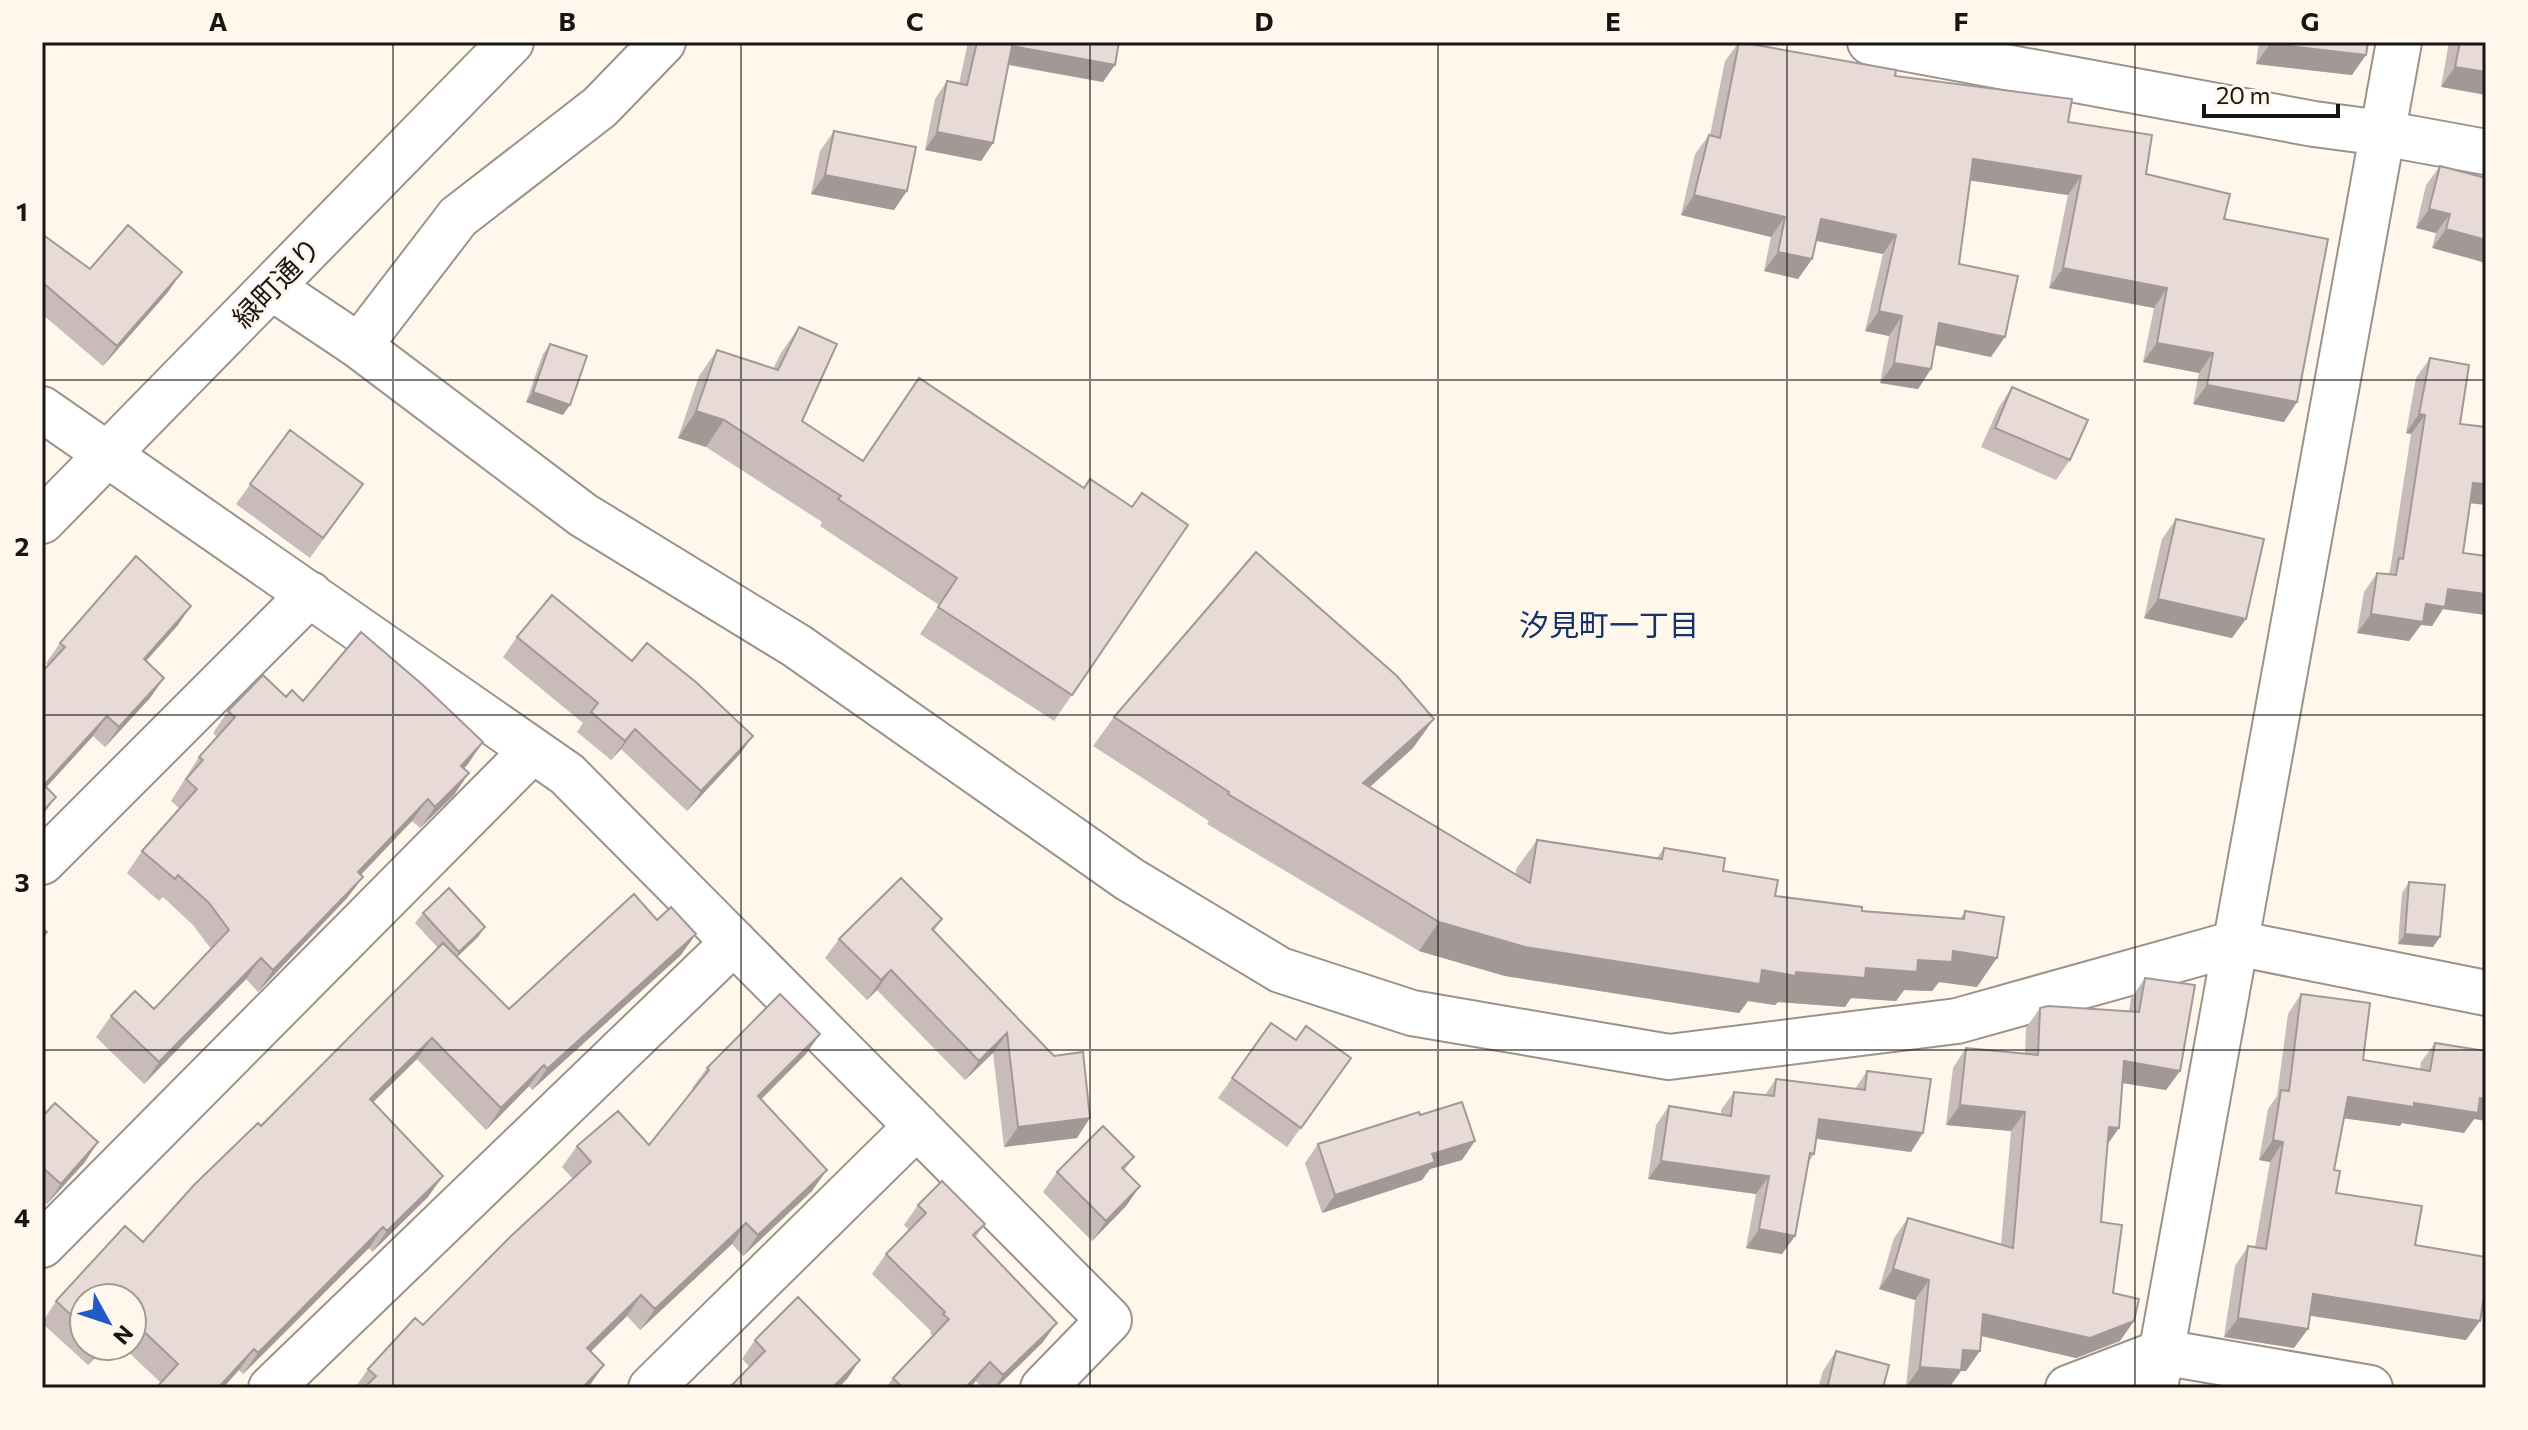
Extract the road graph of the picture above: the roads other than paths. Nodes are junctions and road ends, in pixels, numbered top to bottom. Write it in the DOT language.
graph roads {
  1 [pos="511,42"];
  2 [pos="663,42"];
  3 [pos="1870,42"];
  4 [pos="2399,42"];
  5 [pos="2382,133"];
  6 [pos="2486,152"];
  7 [pos="271,287"];
  8 [pos="359,346"];
  9 [pos="42,409"];
  10 [pos="108,454"];
  11 [pos="42,521"];
  12 [pos="310,594"];
  13 [pos="532,751"];
  14 [pos="42,862"];
  15 [pos="734,942"];
  16 [pos="2236,943"];
  17 [pos="2486,993"];
  18 [pos="917,1126"];
  19 [pos="42,1245"];
  20 [pos="2158,1370"];
  21 [pos="271,1388"];
  22 [pos="651,1388"];
  23 [pos="1043,1388"];
  24 [pos="2068,1388"];
  25 [pos="2370,1388"];
  1 -- 7 [label="street, 緑町通り"];
  2 -- 8 [label="street"];
  3 -- 5 [label="street"];
  4 -- 5 [label="street"];
  5 -- 6 [label="street"];
  5 -- 16 [label="street"];
  7 -- 8 [label="street"];
  7 -- 10 [label="street, 緑町通り"];
  8 -- 16 [label="street"];
  9 -- 10 [label="street"];
  10 -- 11 [label="street, 緑町通り"];
  10 -- 12 [label="street"];
  12 -- 13 [label="street"];
  12 -- 14 [label="street"];
  13 -- 15 [label="street"];
  13 -- 19 [label="street"];
  15 -- 18 [label="street"];
  15 -- 21 [label="street"];
  16 -- 17 [label="street"];
  16 -- 20 [label="street"];
  18 -- 22 [label="street"];
  18 -- 23 [label="street"];
  20 -- 24 [label="street"];
  20 -- 25 [label="street"];
}
